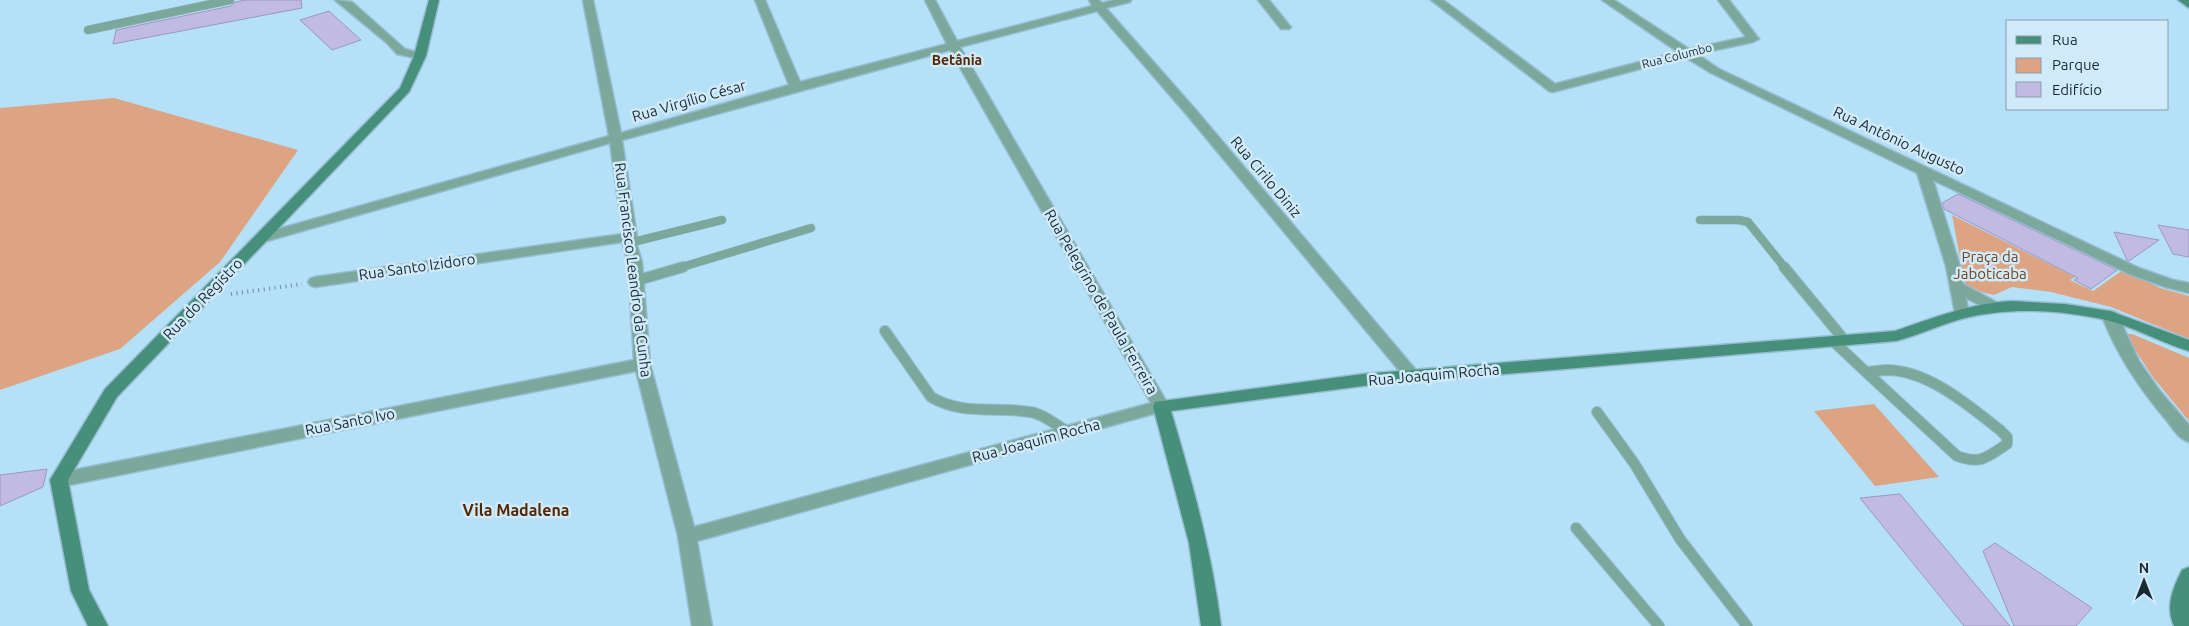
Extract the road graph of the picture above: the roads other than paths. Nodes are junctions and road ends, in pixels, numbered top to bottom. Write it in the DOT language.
graph roads {
  1 [pos="230,0"];
  2 [pos="340,0"];
  3 [pos="434,0"];
  4 [pos="588,0"];
  5 [pos="760,0"];
  6 [pos="930,0"];
  7 [pos="1126,0"];
  8 [pos="1263,0"];
  9 [pos="1436,0"];
  10 [pos="1607,0"];
  11 [pos="1723,0"];
  12 [pos="2182,0"];
  13 [pos="1095,3"];
  14 [pos="2189,5"];
  15 [pos="1285,27"];
  16 [pos="88,30"];
  17 [pos="954,46"];
  18 [pos="1686,53"];
  19 [pos="420,56"];
  20 [pos="796,87"];
  21 [pos="616,139"];
  22 [pos="1923,170"];
  23 [pos="722,220"];
  24 [pos="1700,220"];
  25 [pos="812,228"];
  26 [pos="262,238"];
  27 [pos="629,240"];
  28 [pos="635,281"];
  29 [pos="314,282"];
  30 [pos="1957,287"];
  31 [pos="2189,288"];
  32 [pos="1993,307"];
  33 [pos="1961,314"];
  34 [pos="2110,316"];
  35 [pos="885,331"];
  36 [pos="1839,341"];
  37 [pos="2189,346"];
  38 [pos="642,364"];
  39 [pos="1864,372"];
  40 [pos="1413,376"];
  41 [pos="1161,406"];
  42 [pos="1596,412"];
  43 [pos="1068,432"];
  44 [pos="2189,436"];
  45 [pos="59,480"];
  46 [pos="1576,528"];
  47 [pos="687,536"];
  48 [pos="2189,575"];
  49 [pos="98,626"];
  50 [pos="702,626"];
  51 [pos="1211,626"];
  52 [pos="1659,626"];
  53 [pos="1747,626"];
  54 [pos="2184,626"];
  1 -- 16 [label="lane"];
  2 -- 19 [label="street"];
  3 -- 19 [label="main road, Rua do Registro"];
  4 -- 21 [label="street, Rua Francisco Leandro da Cunha"];
  5 -- 20 [label="street"];
  6 -- 17 [label="street, Rua Pelegrino de Paula Ferreira"];
  7 -- 13 [label="street, Rua Virgílio César"];
  8 -- 15 [label="street"];
  9 -- 18 [label="street, Rua Columbo"];
  10 -- 18 [label="street, Rua Antônio Augusto"];
  11 -- 18 [label="street, Rua Columbo"];
  12 -- 14 [label="main road"];
  13 -- 17 [label="street, Rua Virgílio César"];
  13 -- 40 [label="street, Rua Cirilo Diniz"];
  17 -- 20 [label="street, Rua Virgílio César"];
  17 -- 41 [label="street, Rua Pelegrino de Paula Ferreira"];
  18 -- 22 [label="street, Rua Antônio Augusto"];
  19 -- 26 [label="main road, Rua do Registro"];
  20 -- 21 [label="street, Rua Virgílio César"];
  21 -- 26 [label="street, Rua Virgílio César"];
  21 -- 27 [label="street, Rua Francisco Leandro da Cunha"];
  22 -- 30 [label="street"];
  22 -- 31 [label="street, Rua Antônio Augusto"];
  23 -- 27 [label="lane"];
  24 -- 36 [label="lane"];
  25 -- 28 [label="lane"];
  26 -- 45 [label="main road, Rua do Registro"];
  27 -- 28 [label="street, Rua Francisco Leandro da Cunha"];
  27 -- 29 [label="street, Rua Santo Izidoro"];
  28 -- 38 [label="street, Rua Francisco Leandro da Cunha"];
  30 -- 32 [label="street"];
  30 -- 33 [label="street"];
  32 -- 33 [label="main road, Rua Joaquim Rocha"];
  32 -- 34 [label="main road, Rua Joaquim Rocha"];
  33 -- 36 [label="main road, Rua Joaquim Rocha"];
  34 -- 37 [label="main road, Rua Joaquim Rocha"];
  34 -- 44 [label="street"];
  35 -- 43 [label="lane"];
  36 -- 39 [label="lane"];
  36 -- 40 [label="main road, Rua Joaquim Rocha"];
  38 -- 45 [label="street, Rua Santo Ivo"];
  38 -- 47 [label="street, Rua Francisco Leandro da Cunha"];
  39 -- 39 [label="lane"];
  40 -- 41 [label="main road, Rua Joaquim Rocha"];
  41 -- 43 [label="street, Rua Joaquim Rocha"];
  41 -- 51 [label="main road, Rua Pelegrino de Paula Ferreira"];
  42 -- 53 [label="lane"];
  43 -- 47 [label="street, Rua Joaquim Rocha"];
  45 -- 49 [label="main road"];
  46 -- 52 [label="lane"];
  47 -- 50 [label="street, Rua Francisco Leandro da Cunha"];
  48 -- 54 [label="main road"];
}
